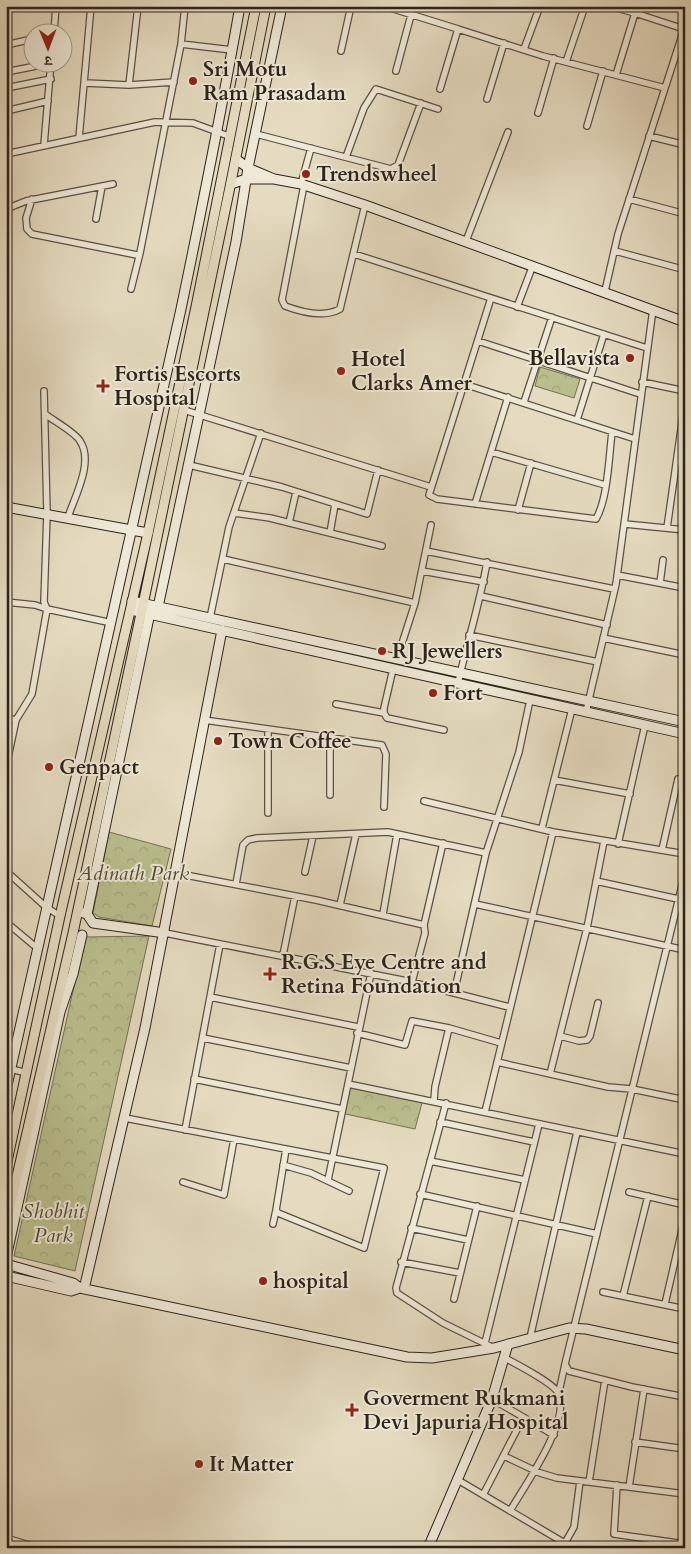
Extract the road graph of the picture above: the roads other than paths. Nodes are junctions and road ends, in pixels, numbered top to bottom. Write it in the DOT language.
graph roads {
  1 [pos="56,6"];
  2 [pos="91,6"];
  3 [pos="138,6"];
  4 [pos="185,6"];
  5 [pos="240,6"];
  6 [pos="256,6"];
  7 [pos="266,6"];
  8 [pos="282,6"];
  9 [pos="351,6"];
  10 [pos="384,6"];
  11 [pos="540,6"];
  12 [pos="585,6"];
  13 [pos="609,6"];
  14 [pos="641,6"];
  15 [pos="637,14"];
  16 [pos="411,15"];
  17 [pos="55,22"];
  18 [pos="684,27"];
  19 [pos="458,29"];
  20 [pos="22,41"];
  21 [pos="504,43"];
  22 [pos="181,44"];
  23 [pos="6,45"];
  24 [pos="524,49"];
  25 [pos="232,50"];
  26 [pos="342,50"];
  27 [pos="554,58"];
  28 [pos="566,62"];
  29 [pos="22,69"];
  30 [pos="396,71"];
  31 [pos="6,72"];
  32 [pos="50,72"];
  33 [pos="603,72"];
  34 [pos="616,75"];
  35 [pos="50,79"];
  36 [pos="174,82"];
  37 [pos="85,83"];
  38 [pos="129,85"];
  39 [pos="6,88"];
  40 [pos="665,88"];
  41 [pos="440,89"];
  42 [pos="487,100"];
  43 [pos="48,102"];
  44 [pos="421,103"];
  45 [pos="438,109"];
  46 [pos="6,111"];
  47 [pos="538,113"];
  48 [pos="166,122"];
  49 [pos="587,126"];
  50 [pos="218,132"];
  51 [pos="508,132"];
  52 [pos="256,134"];
  53 [pos="650,136"];
  54 [pos="231,137"];
  55 [pos="79,138"];
  56 [pos="44,145"];
  57 [pos="685,145"];
  58 [pos="311,148"];
  59 [pos="6,154"];
  60 [pos="346,157"];
  61 [pos="236,159"];
  62 [pos="248,168"];
  63 [pos="246,179"];
  64 [pos="274,179"];
  65 [pos="113,184"];
  66 [pos="231,184"];
  67 [pos="303,184"];
  68 [pos="102,186"];
  69 [pos="32,199"];
  70 [pos="629,199"];
  71 [pos="365,205"];
  72 [pos="6,209"];
  73 [pos="685,214"];
  74 [pos="96,219"];
  75 [pos="466,241"];
  76 [pos="614,251"];
  77 [pos="140,253"];
  78 [pos="354,254"];
  79 [pos="6,261"];
  80 [pos="534,265"];
  81 [pos="6,268"];
  82 [pos="682,269"];
  83 [pos="131,289"];
  84 [pos="605,291"];
  85 [pos="491,298"];
  86 [pos="516,307"];
  87 [pos="653,309"];
  88 [pos="552,318"];
  89 [pos="685,322"];
  90 [pos="604,334"];
  91 [pos="478,341"];
  92 [pos="647,348"];
  93 [pos="537,361"];
  94 [pos="590,378"];
  95 [pos="642,382"];
  96 [pos="464,384"];
  97 [pos="44,391"];
  98 [pos="685,391"];
  99 [pos="640,394"];
  100 [pos="508,397"];
  101 [pos="685,401"];
  102 [pos="524,402"];
  103 [pos="184,410"];
  104 [pos="46,414"];
  105 [pos="200,415"];
  106 [pos="577,420"];
  107 [pos="612,432"];
  108 [pos="260,433"];
  109 [pos="635,439"];
  110 [pos="491,452"];
  111 [pos="531,463"];
  112 [pos="189,465"];
  113 [pos="378,470"];
  114 [pos="244,477"];
  115 [pos="605,485"];
  116 [pos="431,487"];
  117 [pos="296,492"];
  118 [pos="335,504"];
  119 [pos="476,504"];
  120 [pos="6,507"];
  121 [pos="518,510"];
  122 [pos="47,513"];
  123 [pos="234,513"];
  124 [pos="68,517"];
  125 [pos="289,523"];
  126 [pos="432,524"];
  127 [pos="625,524"];
  128 [pos="667,528"];
  129 [pos="132,530"];
  130 [pos="685,530"];
  131 [pos="148,533"];
  132 [pos="330,533"];
  133 [pos="382,546"];
  134 [pos="426,551"];
  135 [pos="223,559"];
  136 [pos="663,560"];
  137 [pos="487,562"];
  138 [pos="422,571"];
  139 [pos="617,575"];
  140 [pos="484,582"];
  141 [pos="660,583"];
  142 [pos="685,588"];
  143 [pos="614,589"];
  144 [pos="481,596"];
  145 [pos="6,602"];
  146 [pos="415,603"];
  147 [pos="131,606"];
  148 [pos="149,608"];
  149 [pos="47,609"];
  150 [pos="210,618"];
  151 [pos="112,623"];
  152 [pos="606,625"];
  153 [pos="222,630"];
  154 [pos="469,635"];
  155 [pos="604,638"];
  156 [pos="685,655"];
  157 [pos="397,659"];
  158 [pos="598,662"];
  159 [pos="393,669"];
  160 [pos="460,673"];
  161 [pos="458,683"];
  162 [pos="530,700"];
  163 [pos="589,701"];
  164 [pos="336,704"];
  165 [pos="572,709"];
  166 [pos="586,712"];
  167 [pos="384,713"];
  168 [pos="6,718"];
  169 [pos="16,720"];
  170 [pos="204,720"];
  171 [pos="685,722"];
  172 [pos="645,725"];
  173 [pos="268,729"];
  174 [pos="444,730"];
  175 [pos="685,734"];
  176 [pos="330,737"];
  177 [pos="6,766"];
  178 [pos="678,779"];
  179 [pos="554,780"];
  180 [pos="630,794"];
  181 [pos="330,795"];
  182 [pos="424,801"];
  183 [pos="384,807"];
  184 [pos="268,813"];
  185 [pos="497,817"];
  186 [pos="542,828"];
  187 [pos="553,832"];
  188 [pos="356,834"];
  189 [pos="397,834"];
  190 [pos="313,836"];
  191 [pos="604,841"];
  192 [pos="443,843"];
  193 [pos="618,844"];
  194 [pos="662,850"];
  195 [pos="486,853"];
  196 [pos="685,854"];
  197 [pos="6,872"];
  198 [pos="305,872"];
  199 [pos="175,873"];
  200 [pos="685,873"];
  201 [pos="596,881"];
  202 [pos="236,884"];
  203 [pos="295,896"];
  204 [pos="678,899"];
  205 [pos="475,904"];
  206 [pos="340,905"];
  207 [pos="46,907"];
  208 [pos="77,912"];
  209 [pos="87,914"];
  210 [pos="383,914"];
  211 [pos="532,915"];
  212 [pos="60,916"];
  213 [pos="6,922"];
  214 [pos="93,923"];
  215 [pos="424,925"];
  216 [pos="587,928"];
  217 [pos="164,933"];
  218 [pos="77,934"];
  219 [pos="38,944"];
  220 [pos="220,944"];
  221 [pos="666,947"];
  222 [pos="685,950"];
  223 [pos="283,955"];
  224 [pos="371,973"];
  225 [pos="412,982"];
  226 [pos="63,986"];
  227 [pos="454,993"];
  228 [pos="210,997"];
  229 [pos="598,1003"];
  230 [pos="510,1007"];
  231 [pos="449,1028"];
  232 [pos="358,1030"];
  233 [pos="560,1036"];
  234 [pos="203,1038"];
  235 [pos="501,1043"];
  236 [pos="497,1062"];
  237 [pos="351,1068"];
  238 [pos="11,1069"];
  239 [pos="27,1073"];
  240 [pos="550,1074"];
  241 [pos="194,1079"];
  242 [pos="348,1084"];
  243 [pos="632,1089"];
  244 [pos="6,1090"];
  245 [pos="684,1098"];
  246 [pos="434,1101"];
  247 [pos="446,1104"];
  248 [pos="342,1109"];
  249 [pos="485,1112"];
  250 [pos="125,1118"];
  251 [pos="440,1122"];
  252 [pos="539,1124"];
  253 [pos="185,1130"];
  254 [pos="577,1132"];
  255 [pos="234,1139"];
  256 [pos="619,1141"];
  257 [pos="534,1142"];
  258 [pos="286,1148"];
  259 [pos="685,1154"];
  260 [pos="333,1157"];
  261 [pos="430,1161"];
  262 [pos="284,1165"];
  263 [pos="6,1166"];
  264 [pos="328,1180"];
  265 [pos="525,1180"];
  266 [pos="182,1182"];
  267 [pos="349,1191"];
  268 [pos="629,1192"];
  269 [pos="420,1194"];
  270 [pos="648,1196"];
  271 [pos="685,1205"];
  272 [pos="477,1206"];
  273 [pos="276,1210"];
  274 [pos="516,1216"];
  275 [pos="685,1217"];
  276 [pos="6,1224"];
  277 [pos="273,1224"];
  278 [pos="557,1225"];
  279 [pos="411,1228"];
  280 [pos="597,1234"];
  281 [pos="468,1240"];
  282 [pos="6,1258"];
  283 [pos="401,1262"];
  284 [pos="6,1264"];
  285 [pos="460,1274"];
  286 [pos="6,1276"];
  287 [pos="82,1289"];
  288 [pos="603,1292"];
  289 [pos="623,1296"];
  290 [pos="454,1299"];
  291 [pos="665,1304"];
  292 [pos="685,1309"];
  293 [pos="574,1328"];
  294 [pos="530,1338"];
  295 [pos="485,1343"];
  296 [pos="508,1344"];
  297 [pos="494,1348"];
  298 [pos="685,1350"];
  299 [pos="505,1358"];
  300 [pos="565,1364"];
  301 [pos="605,1380"];
  302 [pos="644,1389"];
  303 [pos="558,1392"];
  304 [pos="685,1397"];
  305 [pos="492,1399"];
  306 [pos="523,1418"];
  307 [pos="554,1435"];
  308 [pos="635,1442"];
  309 [pos="685,1449"];
  310 [pos="504,1456"];
  311 [pos="534,1470"];
  312 [pos="458,1480"];
  313 [pos="580,1481"];
  314 [pos="590,1482"];
  315 [pos="617,1485"];
  316 [pos="629,1487"];
  317 [pos="685,1494"];
  318 [pos="483,1495"];
  319 [pos="510,1511"];
  320 [pos="6,1538"];
  321 [pos="565,1543"];
  322 [pos="683,1545"];
  323 [pos="39,1548"];
  324 [pos="428,1548"];
  325 [pos="573,1548"];
  1 -- 17 [label="street"];
  2 -- 37 [label="street"];
  3 -- 38 [label="street"];
  4 -- 22 [label="street"];
  5 -- 25 [label="street"];
  6 -- 54 [label="main road"];
  7 -- 61 [label="main road"];
  8 -- 52 [label="street"];
  9 -- 26 [label="street"];
  10 -- 16 [label="street"];
  11 -- 24 [label="street"];
  12 -- 28 [label="street"];
  13 -- 15 [label="street"];
  14 -- 15 [label="street"];
  15 -- 18 [label="street"];
  15 -- 34 [label="street"];
  16 -- 19 [label="street"];
  16 -- 30 [label="street"];
  18 -- 40 [label="street"];
  19 -- 21 [label="street"];
  19 -- 41 [label="street"];
  20 -- 23 [label="street"];
  21 -- 24 [label="street"];
  21 -- 42 [label="street"];
  22 -- 25 [label="street"];
  22 -- 36 [label="street"];
  24 -- 27 [label="street"];
  25 -- 50 [label="street"];
  27 -- 28 [label="street"];
  27 -- 47 [label="street"];
  28 -- 33 [label="street"];
  29 -- 31 [label="street"];
  32 -- 35 [label="street"];
  33 -- 34 [label="street"];
  33 -- 49 [label="street"];
  34 -- 40 [label="street"];
  35 -- 39 [label="street"];
  35 -- 43 [label="street"];
  36 -- 38 [label="street"];
  36 -- 48 [label="street"];
  37 -- 38 [label="street"];
  37 -- 55 [label="street"];
  40 -- 53 [label="street"];
  43 -- 46 [label="street"];
  43 -- 56 [label="street"];
  44 -- 45 [label="street"];
  44 -- 60 [label="street"];
  44 -- 60 [label="street"];
  48 -- 50 [label="street"];
  48 -- 55 [label="street"];
  48 -- 77 [label="street"];
  50 -- 54 [label="street"];
  50 -- 129 [label="street"];
  51 -- 75 [label="street"];
  52 -- 58 [label="street"];
  52 -- 62 [label="street"];
  53 -- 57 [label="street"];
  53 -- 70 [label="street"];
  54 -- 131 [label="main road"];
  55 -- 56 [label="street"];
  56 -- 59 [label="street"];
  58 -- 60 [label="street"];
  58 -- 67 [label="street"];
  61 -- 62 [label="street"];
  61 -- 66 [label="main road"];
  62 -- 63 [label="street"];
  62 -- 64 [label="street"];
  63 -- 64 [label="street"];
  63 -- 66 [label="street"];
  63 -- 105 [label="street"];
  64 -- 67 [label="street"];
  65 -- 68 [label="street"];
  66 -- 103 [label="main road"];
  67 -- 71 [label="street"];
  67 -- 78 [label="street"];
  68 -- 69 [label="street"];
  68 -- 74 [label="street"];
  69 -- 72 [label="street"];
  69 -- 77 [label="street"];
  70 -- 73 [label="street"];
  70 -- 76 [label="street"];
  71 -- 75 [label="street"];
  71 -- 78 [label="street"];
  75 -- 80 [label="street"];
  76 -- 82 [label="street"];
  76 -- 84 [label="street"];
  77 -- 83 [label="street"];
  78 -- 85 [label="street"];
  79 -- 81 [label="street"];
  80 -- 84 [label="street"];
  80 -- 86 [label="street"];
  84 -- 87 [label="street"];
  85 -- 86 [label="street"];
  85 -- 91 [label="street"];
  86 -- 88 [label="street"];
  87 -- 89 [label="street"];
  87 -- 92 [label="street"];
  88 -- 90 [label="street"];
  88 -- 93 [label="street"];
  90 -- 92 [label="street"];
  90 -- 94 [label="street"];
  91 -- 93 [label="street"];
  91 -- 96 [label="street"];
  92 -- 95 [label="street"];
  93 -- 94 [label="street"];
  93 -- 102 [label="street"];
  94 -- 99 [label="street"];
  94 -- 106 [label="street"];
  95 -- 98 [label="street"];
  95 -- 99 [label="street"];
  96 -- 100 [label="street"];
  96 -- 116 [label="street"];
  97 -- 104 [label="street"];
  99 -- 109 [label="street"];
  100 -- 102 [label="street"];
  100 -- 110 [label="street"];
  101 -- 128 [label="street"];
  102 -- 106 [label="street"];
  103 -- 105 [label="street"];
  103 -- 148 [label="main road"];
  104 -- 122 [label="street"];
  104 -- 124 [label="street"];
  105 -- 108 [label="street"];
  105 -- 112 [label="street"];
  106 -- 107 [label="street"];
  107 -- 109 [label="street"];
  107 -- 115 [label="street"];
  108 -- 113 [label="street"];
  108 -- 114 [label="street"];
  109 -- 127 [label="street"];
  110 -- 111 [label="street"];
  110 -- 119 [label="street"];
  111 -- 115 [label="street"];
  111 -- 121 [label="street"];
  112 -- 114 [label="street"];
  112 -- 148 [label="street"];
  113 -- 116 [label="street"];
  113 -- 118 [label="street"];
  114 -- 117 [label="street"];
  114 -- 123 [label="street"];
  115 -- 121 [label="street"];
  116 -- 119 [label="street"];
  117 -- 118 [label="street"];
  117 -- 125 [label="street"];
  118 -- 132 [label="street"];
  119 -- 121 [label="street"];
  120 -- 122 [label="street"];
  122 -- 124 [label="street"];
  122 -- 149 [label="street"];
  123 -- 125 [label="street"];
  123 -- 135 [label="street"];
  124 -- 129 [label="street"];
  125 -- 132 [label="street"];
  126 -- 134 [label="street"];
  127 -- 128 [label="street"];
  127 -- 139 [label="street"];
  128 -- 130 [label="street"];
  129 -- 131 [label="street"];
  129 -- 151 [label="street"];
  131 -- 147 [label="main road"];
  132 -- 133 [label="street"];
  134 -- 137 [label="street"];
  134 -- 138 [label="street"];
  135 -- 146 [label="street"];
  135 -- 150 [label="street"];
  136 -- 141 [label="street"];
  137 -- 140 [label="street"];
  137 -- 143 [label="street"];
  138 -- 140 [label="street"];
  138 -- 146 [label="street"];
  139 -- 141 [label="street"];
  139 -- 143 [label="street"];
  140 -- 144 [label="street"];
  141 -- 142 [label="street"];
  143 -- 152 [label="street"];
  144 -- 152 [label="street"];
  144 -- 154 [label="street"];
  145 -- 149 [label="street"];
  146 -- 157 [label="street"];
  147 -- 148 [label="street"];
  147 -- 212 [label="main road"];
  148 -- 150 [label="street"];
  148 -- 153 [label="street"];
  148 -- 208 [label="main road"];
  148 -- 209 [label="street"];
  149 -- 151 [label="street"];
  149 -- 169 [label="street"];
  150 -- 157 [label="street"];
  151 -- 207 [label="street"];
  152 -- 155 [label="street"];
  153 -- 159 [label="street"];
  153 -- 170 [label="street"];
  154 -- 158 [label="street"];
  154 -- 160 [label="street"];
  155 -- 156 [label="street"];
  155 -- 158 [label="street"];
  157 -- 160 [label="street"];
  158 -- 163 [label="street"];
  159 -- 161 [label="street"];
  159 -- 167 [label="street"];
  160 -- 161 [label="street"];
  160 -- 163 [label="street"];
  161 -- 162 [label="street"];
  162 -- 165 [label="street"];
  162 -- 185 [label="street"];
  163 -- 166 [label="street"];
  163 -- 171 [label="street"];
  164 -- 167 [label="street"];
  165 -- 166 [label="street"];
  165 -- 179 [label="street"];
  166 -- 172 [label="street"];
  167 -- 174 [label="street"];
  168 -- 169 [label="street"];
  169 -- 177 [label="street"];
  170 -- 173 [label="street"];
  170 -- 199 [label="street"];
  172 -- 175 [label="street"];
  172 -- 180 [label="street"];
  173 -- 176 [label="street"];
  173 -- 184 [label="street"];
  176 -- 181 [label="street"];
  176 -- 183 [label="street"];
  178 -- 194 [label="street"];
  179 -- 180 [label="street"];
  179 -- 186 [label="street"];
  180 -- 193 [label="street"];
  182 -- 185 [label="street"];
  185 -- 186 [label="street"];
  185 -- 195 [label="street"];
  186 -- 187 [label="street"];
  187 -- 191 [label="street"];
  187 -- 211 [label="street"];
  188 -- 189 [label="street"];
  188 -- 190 [label="street"];
  188 -- 206 [label="street"];
  189 -- 192 [label="street"];
  189 -- 210 [label="street"];
  190 -- 198 [label="street"];
  190 -- 202 [label="street"];
  191 -- 193 [label="street"];
  191 -- 201 [label="street"];
  192 -- 195 [label="street"];
  192 -- 215 [label="street"];
  193 -- 194 [label="street"];
  194 -- 196 [label="street"];
  195 -- 205 [label="street"];
  197 -- 207 [label="street"];
  199 -- 202 [label="street"];
  199 -- 217 [label="street"];
  200 -- 204 [label="street"];
  201 -- 204 [label="street"];
  201 -- 216 [label="street"];
  202 -- 203 [label="street"];
  203 -- 206 [label="street"];
  203 -- 223 [label="street"];
  204 -- 221 [label="street"];
  205 -- 211 [label="street"];
  205 -- 227 [label="street"];
  206 -- 210 [label="street"];
  207 -- 212 [label="street"];
  207 -- 219 [label="street"];
  208 -- 209 [label="street"];
  208 -- 218 [label="main road"];
  209 -- 214 [label="street"];
  210 -- 215 [label="street"];
  211 -- 216 [label="street"];
  211 -- 230 [label="street"];
  212 -- 239 [label="main road"];
  213 -- 219 [label="street"];
  214 -- 217 [label="street"];
  214 -- 218 [label="street"];
  215 -- 225 [label="street"];
  216 -- 221 [label="street"];
  216 -- 233 [label="street"];
  217 -- 220 [label="street"];
  217 -- 250 [label="street"];
  218 -- 226 [label="main road"];
  218 -- 226 [label="street"];
  219 -- 238 [label="street"];
  220 -- 223 [label="street"];
  220 -- 228 [label="street"];
  221 -- 222 [label="street"];
  221 -- 243 [label="street"];
  223 -- 224 [label="street"];
  224 -- 225 [label="street"];
  224 -- 232 [label="street"];
  225 -- 227 [label="street"];
  226 -- 276 [label="main road"];
  226 -- 282 [label="street"];
  227 -- 230 [label="street"];
  228 -- 232 [label="street"];
  228 -- 234 [label="street"];
  229 -- 233 [label="street"];
  230 -- 235 [label="street"];
  231 -- 232 [label="street"];
  231 -- 235 [label="street"];
  231 -- 246 [label="street"];
  232 -- 237 [label="street"];
  233 -- 240 [label="street"];
  234 -- 237 [label="street"];
  234 -- 241 [label="street"];
  235 -- 236 [label="street"];
  236 -- 240 [label="street"];
  236 -- 249 [label="street"];
  237 -- 242 [label="street"];
  238 -- 239 [label="street"];
  238 -- 244 [label="street"];
  239 -- 263 [label="main road"];
  240 -- 243 [label="street"];
  241 -- 248 [label="street"];
  241 -- 253 [label="street"];
  242 -- 246 [label="street"];
  242 -- 248 [label="street"];
  243 -- 245 [label="street"];
  243 -- 256 [label="street"];
  246 -- 247 [label="street"];
  247 -- 249 [label="street"];
  247 -- 251 [label="street"];
  248 -- 260 [label="street"];
  249 -- 252 [label="street"];
  250 -- 253 [label="street"];
  250 -- 287 [label="street"];
  251 -- 257 [label="street"];
  251 -- 261 [label="street"];
  252 -- 254 [label="street"];
  252 -- 257 [label="street"];
  253 -- 255 [label="street"];
  254 -- 256 [label="street"];
  254 -- 278 [label="street"];
  255 -- 258 [label="street"];
  255 -- 266 [label="street"];
  256 -- 259 [label="street"];
  256 -- 280 [label="street"];
  257 -- 265 [label="street"];
  258 -- 260 [label="street"];
  258 -- 262 [label="street"];
  260 -- 264 [label="street"];
  260 -- 273 [label="street"];
  261 -- 265 [label="street"];
  261 -- 269 [label="street"];
  262 -- 264 [label="street"];
  262 -- 273 [label="street"];
  264 -- 267 [label="street"];
  265 -- 274 [label="street"];
  268 -- 270 [label="street"];
  269 -- 272 [label="street"];
  269 -- 279 [label="street"];
  270 -- 271 [label="street"];
  270 -- 289 [label="street"];
  272 -- 274 [label="street"];
  272 -- 281 [label="street"];
  273 -- 277 [label="street"];
  274 -- 278 [label="street"];
  274 -- 295 [label="street"];
  275 -- 291 [label="street"];
  278 -- 280 [label="street"];
  278 -- 294 [label="street"];
  279 -- 281 [label="street"];
  279 -- 283 [label="street"];
  280 -- 293 [label="street"];
  281 -- 285 [label="street"];
  283 -- 285 [label="street"];
  283 -- 295 [label="street"];
  284 -- 287 [label="street"];
  285 -- 290 [label="street"];
  286 -- 287 [label="street"];
  287 -- 297 [label="street"];
  288 -- 289 [label="street"];
  289 -- 291 [label="street"];
  291 -- 292 [label="street"];
  293 -- 294 [label="street"];
  293 -- 298 [label="street"];
  293 -- 300 [label="street"];
  294 -- 296 [label="street"];
  295 -- 297 [label="street"];
  296 -- 297 [label="street"];
  296 -- 299 [label="street"];
  299 -- 303 [label="street"];
  299 -- 305 [label="street"];
  300 -- 301 [label="street"];
  300 -- 303 [label="street"];
  301 -- 302 [label="street"];
  301 -- 314 [label="street"];
  302 -- 304 [label="street"];
  302 -- 308 [label="street"];
  303 -- 307 [label="street"];
  305 -- 306 [label="street"];
  305 -- 312 [label="street"];
  306 -- 307 [label="street"];
  306 -- 310 [label="street"];
  307 -- 311 [label="street"];
  308 -- 309 [label="street"];
  308 -- 316 [label="street"];
  310 -- 311 [label="street"];
  310 -- 318 [label="street"];
  311 -- 313 [label="street"];
  311 -- 319 [label="street"];
  312 -- 318 [label="street"];
  312 -- 324 [label="street"];
  313 -- 314 [label="street"];
  313 -- 321 [label="street"];
  314 -- 315 [label="street"];
  315 -- 316 [label="street"];
  315 -- 322 [label="street"];
  316 -- 317 [label="street"];
  318 -- 319 [label="street"];
  319 -- 321 [label="street"];
  320 -- 323 [label="street"];
  321 -- 325 [label="street"];
}
